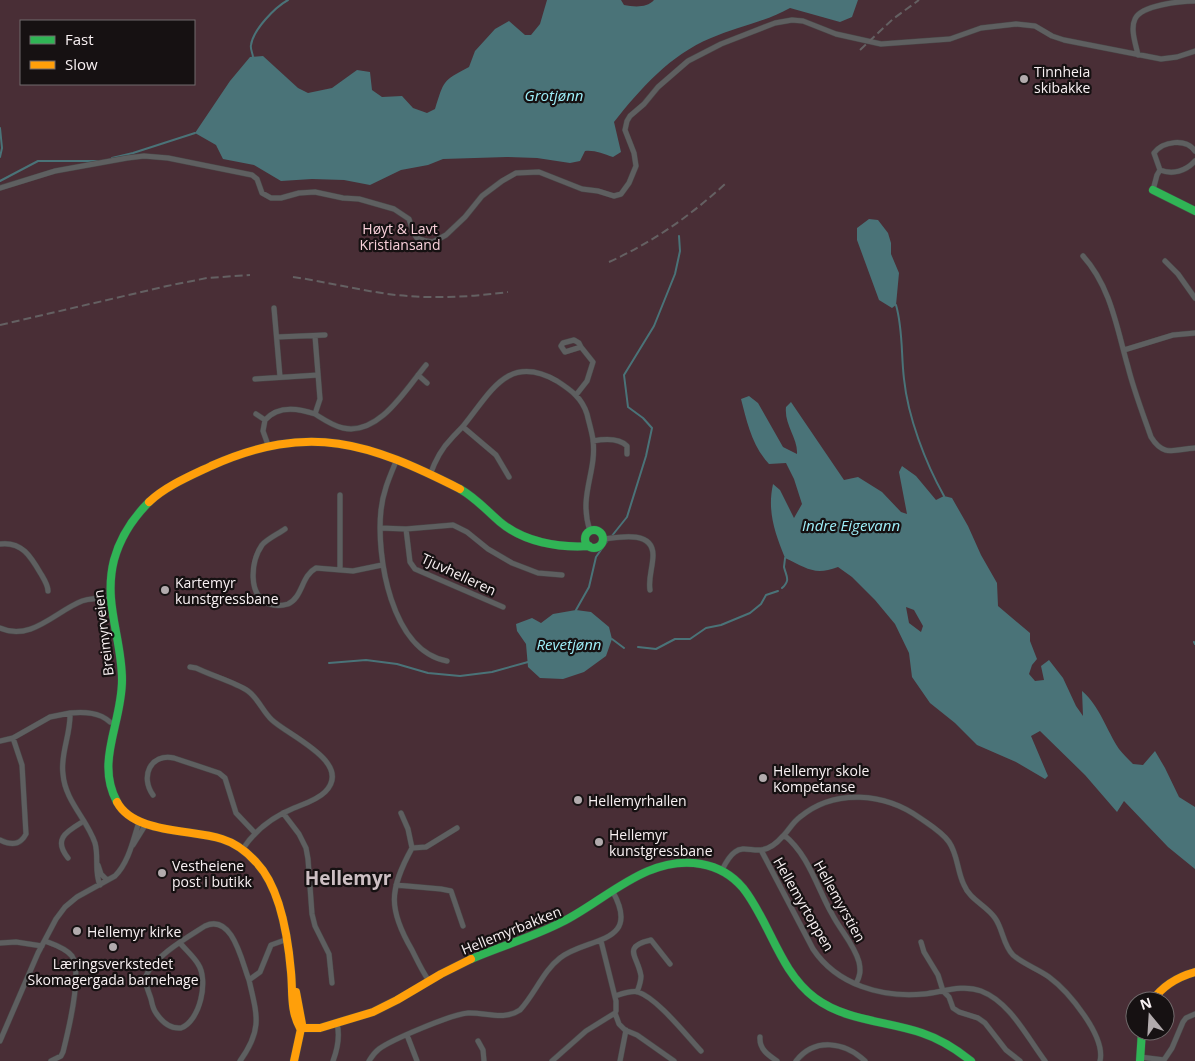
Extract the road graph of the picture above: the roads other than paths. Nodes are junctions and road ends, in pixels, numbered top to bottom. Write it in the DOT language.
graph roads {
  1 [pos="1195,1"];
  2 [pos="1195,50"];
  3 [pos="1138,55"];
  4 [pos="1195,151"];
  5 [pos="1195,161"];
  6 [pos="1160,170"];
  7 [pos="0,188"];
  8 [pos="1153,190"];
  9 [pos="1195,211"];
  10 [pos="1083,256"];
  11 [pos="1166,261"];
  12 [pos="1195,298"];
  13 [pos="274,308"];
  14 [pos="1195,333"];
  15 [pos="324,335"];
  16 [pos="315,336"];
  17 [pos="277,337"];
  18 [pos="580,347"];
  19 [pos="1124,350"];
  20 [pos="426,365"];
  21 [pos="318,375"];
  22 [pos="418,375"];
  23 [pos="280,377"];
  24 [pos="255,379"];
  25 [pos="427,383"];
  26 [pos="576,394"];
  27 [pos="256,414"];
  28 [pos="315,414"];
  29 [pos="265,420"];
  30 [pos="463,427"];
  31 [pos="594,441"];
  32 [pos="268,445"];
  33 [pos="1195,448"];
  34 [pos="627,454"];
  35 [pos="397,459"];
  36 [pos="430,475"];
  37 [pos="509,477"];
  38 [pos="340,494"];
  39 [pos="380,528"];
  40 [pos="285,529"];
  41 [pos="406,529"];
  42 [pos="588,533"];
  43 [pos="604,539"];
  44 [pos="0,544"];
  45 [pos="565,545"];
  46 [pos="589,546"];
  47 [pos="382,565"];
  48 [pos="340,570"];
  49 [pos="562,575"];
  50 [pos="650,590"];
  51 [pos="48,591"];
  52 [pos="110,598"];
  53 [pos="503,607"];
  54 [pos="0,628"];
  55 [pos="447,661"];
  56 [pos="190,667"];
  57 [pos="70,713"];
  58 [pos="110,722"];
  59 [pos="13,738"];
  60 [pos="0,741"];
  61 [pos="153,795"];
  62 [pos="283,813"];
  63 [pos="401,814"];
  64 [pos="84,821"];
  65 [pos="143,823"];
  66 [pos="457,828"];
  67 [pos="255,833"];
  68 [pos="784,835"];
  69 [pos="0,840"];
  70 [pos="412,848"];
  71 [pos="242,850"];
  72 [pos="761,850"];
  73 [pos="68,858"];
  74 [pos="98,865"];
  75 [pos="722,870"];
  76 [pos="107,880"];
  77 [pos="100,885"];
  78 [pos="396,885"];
  79 [pos="613,892"];
  80 [pos="463,926"];
  81 [pos="285,940"];
  82 [pos="601,940"];
  83 [pos="921,942"];
  84 [pos="0,943"];
  85 [pos="43,943"];
  86 [pos="180,943"];
  87 [pos="670,964"];
  88 [pos="1195,972"];
  89 [pos="249,980"];
  90 [pos="429,981"];
  91 [pos="332,983"];
  92 [pos="856,984"];
  93 [pos="943,991"];
  94 [pos="1159,991"];
  95 [pos="637,992"];
  96 [pos="614,996"];
  97 [pos="615,1013"];
  98 [pos="1195,1014"];
  99 [pos="337,1023"];
  100 [pos="300,1028"];
  101 [pos="626,1030"];
  102 [pos="407,1035"];
  103 [pos="760,1037"];
  104 [pos="0,1041"];
  105 [pos="478,1041"];
  106 [pos="1141,1041"];
  107 [pos="701,1051"];
  108 [pos="1140,1059"];
  109 [pos="1164,1060"];
  110 [pos="51,1061"];
  111 [pos="240,1061"];
  112 [pos="294,1061"];
  113 [pos="333,1061"];
  114 [pos="369,1061"];
  115 [pos="417,1061"];
  116 [pos="484,1061"];
  117 [pos="552,1061"];
  118 [pos="620,1061"];
  119 [pos="674,1061"];
  120 [pos="777,1061"];
  121 [pos="796,1061"];
  122 [pos="865,1061"];
  123 [pos="971,1061"];
  124 [pos="1020,1061"];
  125 [pos="1045,1061"];
  126 [pos="1100,1061"];
  1 -- 3 [label="street"];
  2 -- 3 [label="street"];
  3 -- 7 [label="street"];
  4 -- 6 [label="street"];
  5 -- 6 [label="street"];
  6 -- 8 [label="street"];
  8 -- 9 [label="street"];
  10 -- 19 [label="street"];
  11 -- 12 [label="street"];
  13 -- 17 [label="street"];
  14 -- 19 [label="street"];
  15 -- 16 [label="street"];
  16 -- 17 [label="street"];
  16 -- 21 [label="street"];
  17 -- 23 [label="street"];
  18 -- 26 [label="street"];
  19 -- 33 [label="street"];
  20 -- 22 [label="street"];
  21 -- 23 [label="street"];
  21 -- 28 [label="street"];
  22 -- 25 [label="street"];
  22 -- 28 [label="street"];
  23 -- 24 [label="street"];
  26 -- 30 [label="street"];
  26 -- 31 [label="street"];
  27 -- 29 [label="street"];
  28 -- 29 [label="street"];
  29 -- 32 [label="street"];
  30 -- 36 [label="street"];
  30 -- 37 [label="street"];
  31 -- 34 [label="street"];
  31 -- 42 [label="street"];
  32 -- 35 [label="street, Breimyrveien"];
  32 -- 52 [label="street, Breimyrveien"];
  35 -- 36 [label="street, Breimyrveien"];
  35 -- 39 [label="street"];
  36 -- 45 [label="street, Breimyrveien"];
  38 -- 48 [label="street"];
  39 -- 41 [label="street"];
  39 -- 47 [label="street"];
  40 -- 48 [label="street"];
  41 -- 49 [label="street"];
  41 -- 53 [label="street, Tjuvhelleren"];
  42 -- 43 [label="street"];
  42 -- 45 [label="street"];
  42 -- 46 [label="street"];
  43 -- 46 [label="street"];
  43 -- 50 [label="street"];
  44 -- 51 [label="street"];
  45 -- 46 [label="street, Breimyrveien"];
  47 -- 48 [label="street"];
  47 -- 55 [label="street"];
  52 -- 54 [label="street"];
  52 -- 65 [label="street, Breimyrveien"];
  56 -- 62 [label="street"];
  57 -- 58 [label="street"];
  57 -- 59 [label="street"];
  57 -- 64 [label="street"];
  59 -- 60 [label="street"];
  59 -- 69 [label="street"];
  61 -- 67 [label="street"];
  62 -- 67 [label="street"];
  62 -- 91 [label="street"];
  63 -- 70 [label="street"];
  64 -- 73 [label="street"];
  64 -- 74 [label="street"];
  65 -- 71 [label="street, Breimyrveien"];
  65 -- 76 [label="street"];
  66 -- 70 [label="street"];
  67 -- 71 [label="street"];
  68 -- 72 [label="street, Hellemyrtoppen"];
  68 -- 92 [label="street, Hellemyrstien"];
  68 -- 126 [label="street, Hellemyrtoppen"];
  70 -- 78 [label="street"];
  71 -- 81 [label="street, Breimyrveien"];
  72 -- 75 [label="street, Hellemyrtoppen"];
  72 -- 92 [label="street, Hellemyrtoppen"];
  74 -- 76 [label="street"];
  74 -- 77 [label="street"];
  75 -- 79 [label="street, Hellemyrbakken"];
  75 -- 123 [label="street, Hellemyrbakken"];
  76 -- 77 [label="street"];
  77 -- 85 [label="street"];
  78 -- 80 [label="street"];
  78 -- 90 [label="street"];
  79 -- 82 [label="street"];
  79 -- 90 [label="street, Hellemyrbakken"];
  81 -- 89 [label="street"];
  81 -- 100 [label="street, Breimyrveien"];
  82 -- 96 [label="street"];
  82 -- 102 [label="street"];
  83 -- 93 [label="street"];
  84 -- 85 [label="street"];
  85 -- 104 [label="street"];
  85 -- 110 [label="street"];
  86 -- 86 [label="street"];
  86 -- 89 [label="street"];
  87 -- 95 [label="street"];
  88 -- 94 [label="street"];
  89 -- 111 [label="street"];
  90 -- 99 [label="street, Hellemyrbakken"];
  92 -- 93 [label="street, Hellemyrtoppen"];
  93 -- 124 [label="street"];
  93 -- 125 [label="street, Hellemyrtoppen"];
  95 -- 96 [label="street"];
  95 -- 107 [label="street"];
  96 -- 97 [label="street"];
  97 -- 101 [label="street"];
  97 -- 117 [label="street"];
  98 -- 109 [label="street"];
  99 -- 100 [label="street, Hellemyrbakken"];
  99 -- 113 [label="street"];
  100 -- 112 [label="street, Breimyrveien"];
  101 -- 118 [label="street"];
  101 -- 119 [label="street"];
  102 -- 114 [label="street"];
  102 -- 115 [label="street"];
  103 -- 120 [label="street"];
  105 -- 116 [label="street"];
  106 -- 108 [label="street"];
  108 -- 109 [label="street"];
  121 -- 122 [label="street"];
}
